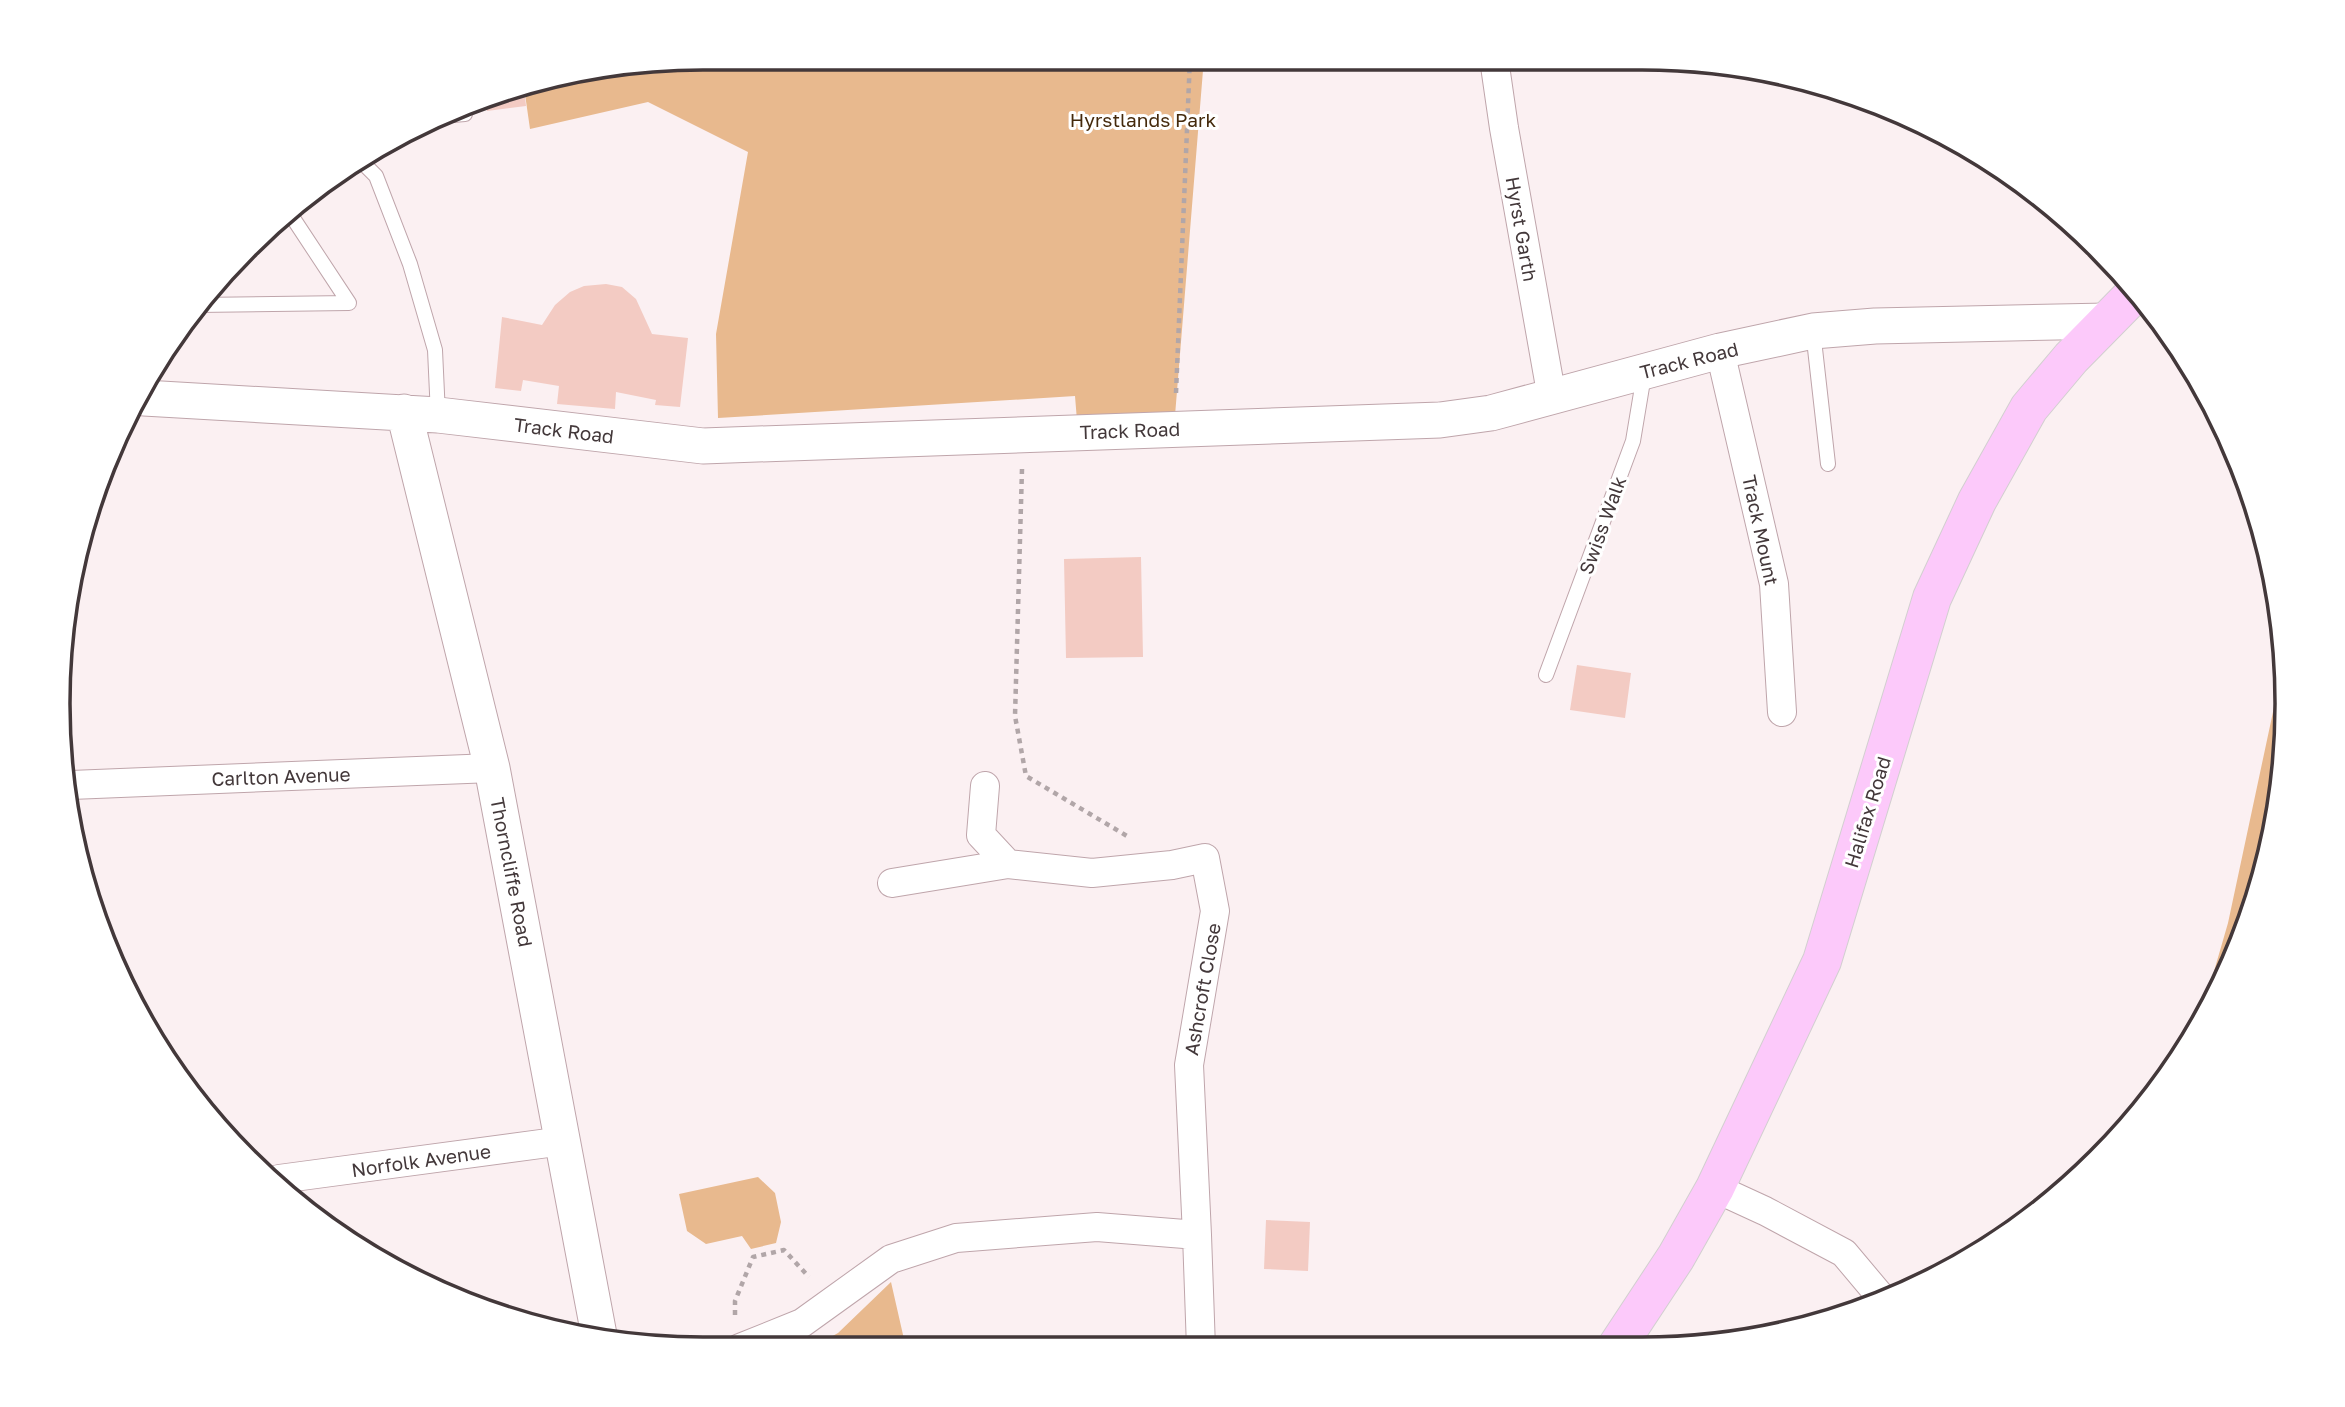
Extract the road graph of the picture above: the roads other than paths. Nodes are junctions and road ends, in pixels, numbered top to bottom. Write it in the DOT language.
graph roads {
  1 [pos="1496,70"];
  2 [pos="367,167"];
  3 [pos="294,220"];
  4 [pos="2129,299"];
  5 [pos="212,305"];
  6 [pos="2107,321"];
  7 [pos="1813,331"];
  8 [pos="1720,351"];
  9 [pos="1645,370"];
  10 [pos="149,398"];
  11 [pos="1552,398"];
  12 [pos="421,413"];
  13 [pos="1828,464"];
  14 [pos="1546,675"];
  15 [pos="1782,712"];
  16 [pos="492,768"];
  17 [pos="75,785"];
  18 [pos="985,786"];
  19 [pos="1008,864"];
  20 [pos="892,883"];
  21 [pos="563,1141"];
  22 [pos="284,1178"];
  23 [pos="1715,1188"];
  24 [pos="1197,1235"];
  25 [pos="1877,1292"];
  26 [pos="597,1328"];
  27 [pos="737,1336"];
  28 [pos="1201,1337"];
  29 [pos="1622,1337"];
  1 -- 11 [label="street, Hyrst Garth"];
  2 -- 12 [label="lane"];
  3 -- 5 [label="lane"];
  4 -- 6 [label="main road, Halifax Road"];
  6 -- 7 [label="street, Track Road"];
  6 -- 23 [label="main road, Halifax Road"];
  7 -- 8 [label="street, Track Road"];
  7 -- 13 [label="lane"];
  8 -- 9 [label="street, Track Road"];
  8 -- 15 [label="street, Track Mount"];
  9 -- 11 [label="street, Track Road"];
  9 -- 14 [label="lane, Swiss Walk"];
  10 -- 12 [label="street, Track Road"];
  11 -- 12 [label="street, Track Road"];
  12 -- 16 [label="street, Thorncliffe Road"];
  16 -- 17 [label="street, Carlton Avenue"];
  16 -- 21 [label="street, Thorncliffe Road"];
  18 -- 19 [label="street"];
  19 -- 20 [label="street, Ashcroft Close"];
  19 -- 24 [label="street, Ashcroft Close"];
  21 -- 22 [label="street, Norfolk Avenue"];
  21 -- 26 [label="street, Thorncliffe Road"];
  23 -- 25 [label="street"];
  23 -- 29 [label="main road, Halifax Road"];
  24 -- 27 [label="street"];
  24 -- 28 [label="street, Ashcroft Close"];
}
